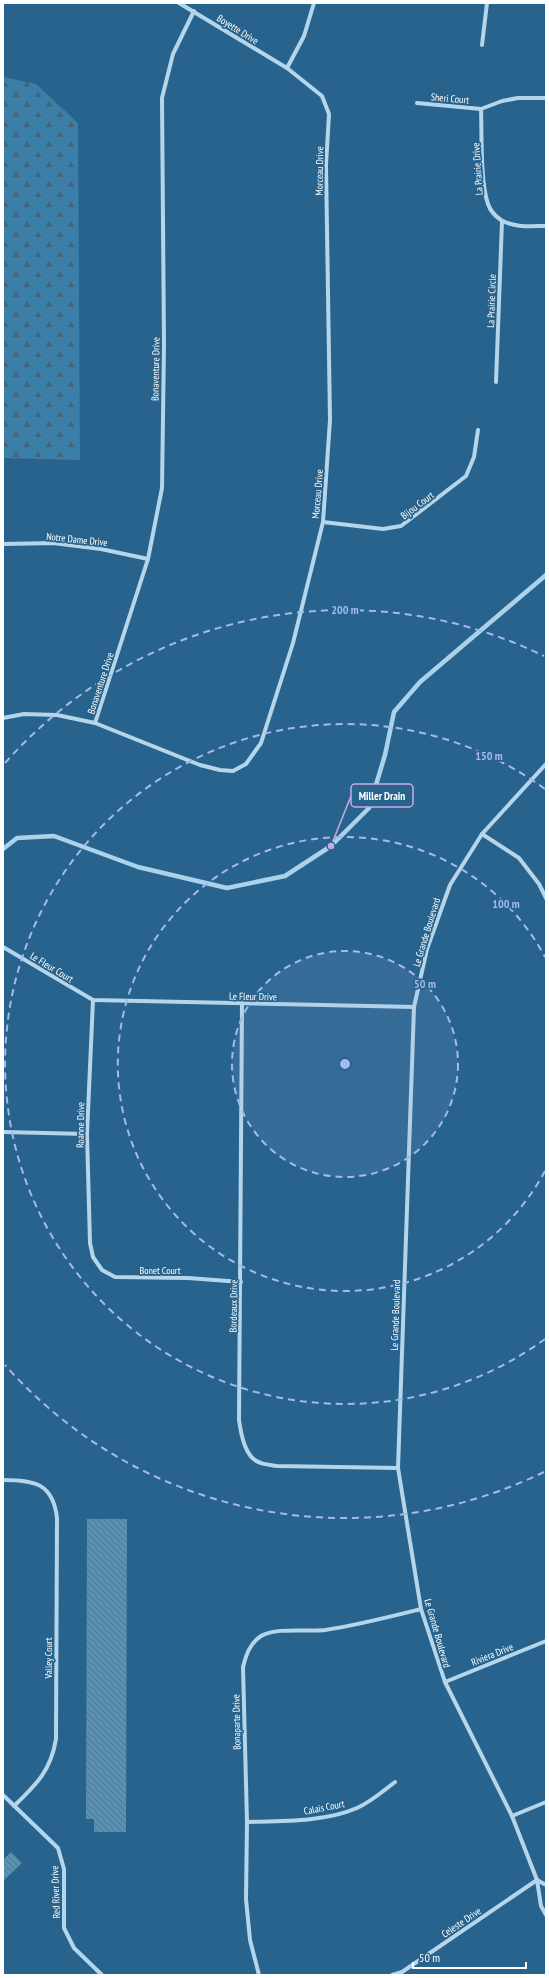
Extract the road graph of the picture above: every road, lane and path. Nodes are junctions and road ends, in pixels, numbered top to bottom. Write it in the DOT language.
graph roads {
  1 [pos="180,3"];
  2 [pos="314,3"];
  3 [pos="487,3"];
  4 [pos="194,11"];
  5 [pos="482,45"];
  6 [pos="287,68"];
  7 [pos="546,98"];
  8 [pos="417,103"];
  9 [pos="481,109"];
  10 [pos="502,221"];
  11 [pos="546,226"];
  12 [pos="496,382"];
  13 [pos="478,430"];
  14 [pos="323,522"];
  15 [pos="3,544"];
  16 [pos="148,559"];
  17 [pos="3,718"];
  18 [pos="95,723"];
  19 [pos="546,764"];
  20 [pos="482,834"];
  21 [pos="546,898"];
  22 [pos="3,947"];
  23 [pos="93,1000"];
  24 [pos="242,1004"];
  25 [pos="414,1007"];
  26 [pos="3,1132"];
  27 [pos="87,1134"];
  28 [pos="92,1251"];
  29 [pos="241,1282"];
  30 [pos="398,1468"];
  31 [pos="3,1480"];
  32 [pos="421,1609"];
  33 [pos="546,1641"];
  34 [pos="444,1682"];
  35 [pos="395,1782"];
  36 [pos="3,1795"];
  37 [pos="546,1802"];
  38 [pos="14,1806"];
  39 [pos="512,1816"];
  40 [pos="247,1822"];
  41 [pos="537,1880"];
  42 [pos="546,1886"];
  43 [pos="546,1915"];
  44 [pos="102,1975"];
  45 [pos="259,1975"];
  46 [pos="392,1975"];
  1 -- 4 [label="street, Boyette Drive"];
  2 -- 6 [label="street"];
  3 -- 5 [label="street"];
  4 -- 6 [label="street, Boyette Drive"];
  4 -- 16 [label="street, Bonaventure Drive"];
  6 -- 14 [label="street, Morceau Drive"];
  7 -- 9 [label="street"];
  8 -- 9 [label="street, Sheri Court"];
  9 -- 10 [label="street, La Prairie Drive"];
  10 -- 11 [label="street"];
  10 -- 12 [label="street, La Prairie Circle"];
  13 -- 14 [label="street, Bijou Court"];
  14 -- 18 [label="street, Morceau Drive"];
  15 -- 16 [label="street, Notre Dame Drive"];
  16 -- 18 [label="street, Bonaventure Drive"];
  17 -- 18 [label="street, Morceau Drive"];
  19 -- 20 [label="street, Le Grande Boulevard"];
  20 -- 21 [label="street"];
  20 -- 25 [label="street, Le Grande Boulevard"];
  22 -- 23 [label="street, Le Fleur Court"];
  23 -- 24 [label="street, Le Fleur Drive"];
  23 -- 27 [label="street, Roanne Drive"];
  24 -- 25 [label="street, Le Fleur Drive"];
  24 -- 29 [label="street, Bordeaux Drive"];
  25 -- 30 [label="street, Le Grande Boulevard"];
  26 -- 27 [label="street"];
  27 -- 28 [label="street, Roanne Drive"];
  28 -- 29 [label="street, Bonet Court"];
  29 -- 30 [label="street, Bordeaux Drive"];
  30 -- 32 [label="street, Le Grande Boulevard"];
  31 -- 38 [label="street, Valley Court"];
  32 -- 34 [label="street, Le Grande Boulevard"];
  32 -- 40 [label="street, Bonaparte Drive"];
  33 -- 34 [label="street, Riviera Drive"];
  34 -- 39 [label="street, Le Grande Boulevard"];
  35 -- 40 [label="street, Calais Court"];
  36 -- 38 [label="street, Red River Drive"];
  37 -- 39 [label="street"];
  38 -- 44 [label="street, Red River Drive"];
  39 -- 41 [label="street, Le Grande Boulevard"];
  40 -- 45 [label="street, Bonaparte Drive"];
  41 -- 42 [label="street"];
  41 -- 43 [label="street, Le Grande Boulevard"];
  41 -- 46 [label="street, Celeste Drive"];
}
